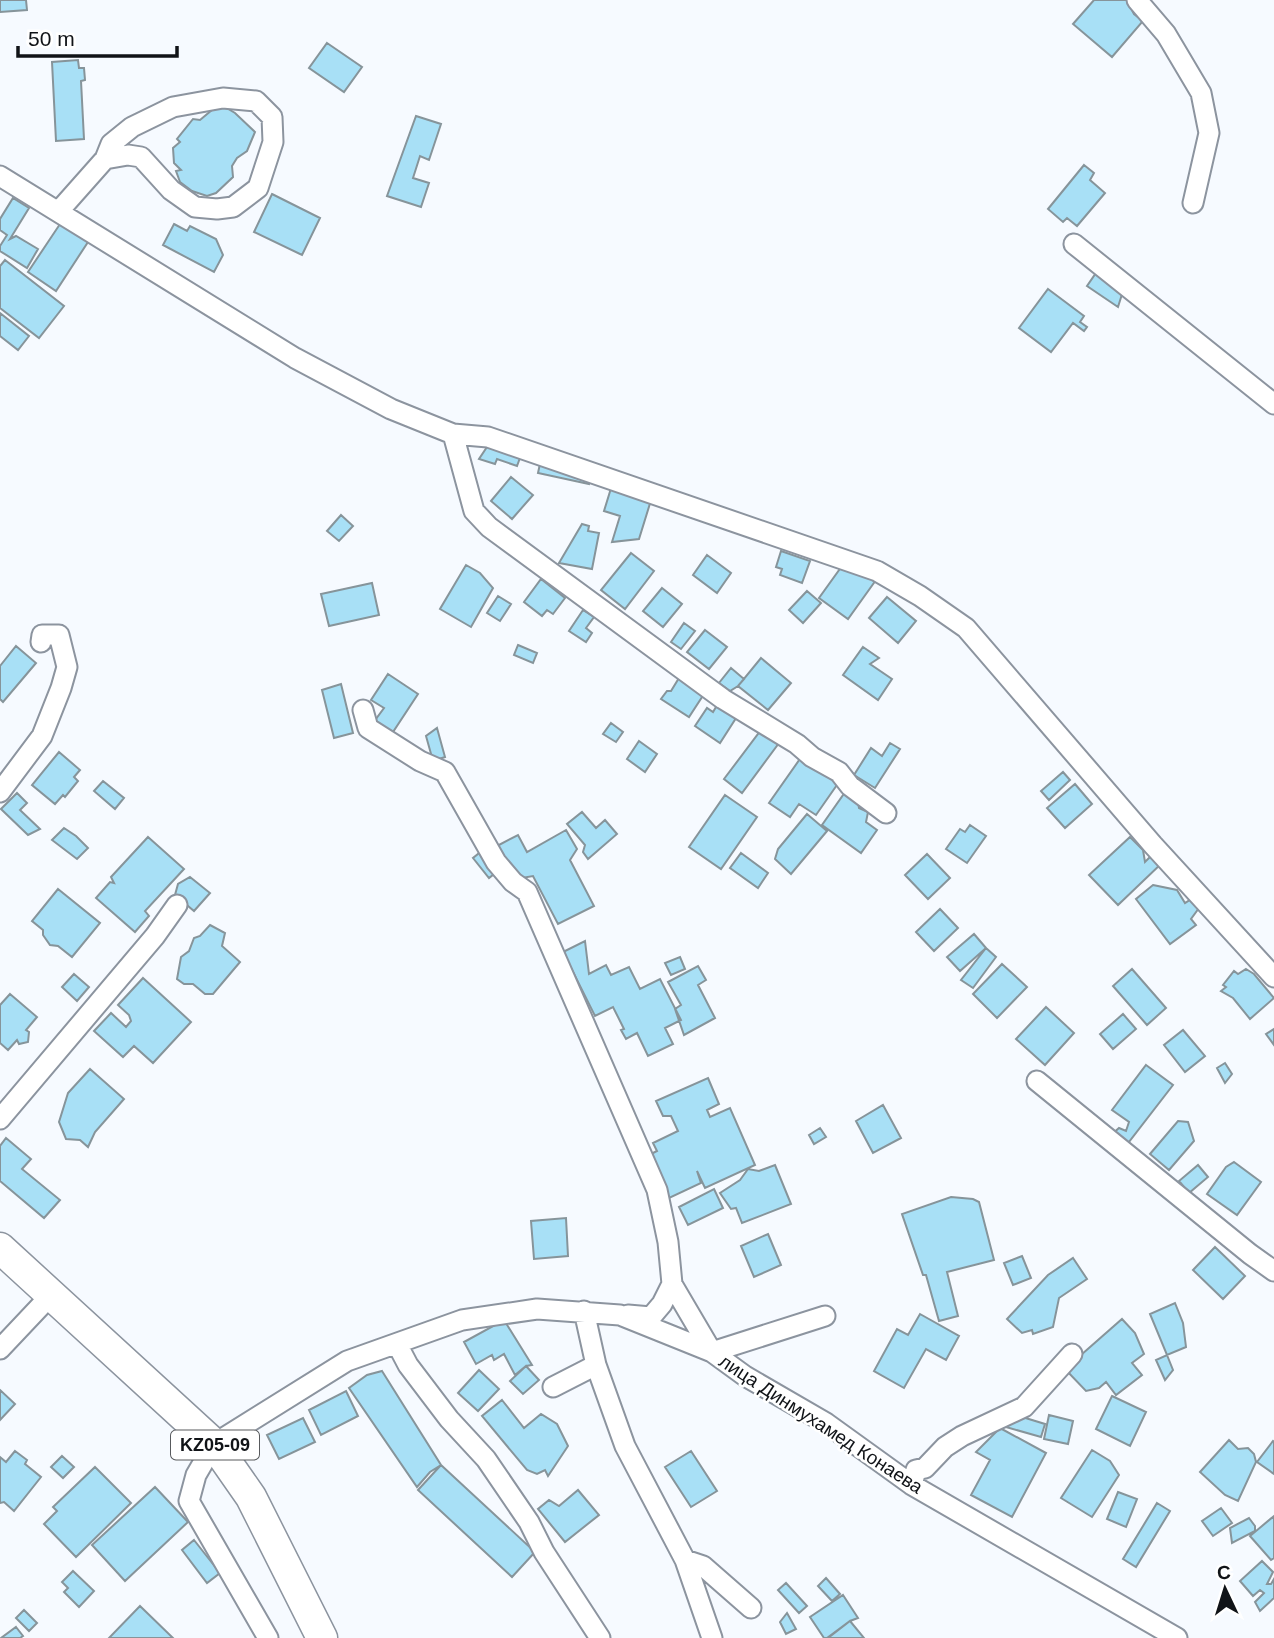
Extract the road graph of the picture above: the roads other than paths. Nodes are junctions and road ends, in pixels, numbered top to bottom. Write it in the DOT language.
graph roads {
  1 [pos="1137,0"];
  2 [pos="105,159"];
  3 [pos="0,176"];
  4 [pos="1194,203"];
  5 [pos="58,212"];
  6 [pos="1074,244"];
  7 [pos="1274,404"];
  8 [pos="453,434"];
  9 [pos="41,642"];
  10 [pos="363,710"];
  11 [pos="0,792"];
  12 [pos="886,813"];
  13 [pos="177,905"];
  14 [pos="1274,977"];
  15 [pos="1037,1081"];
  16 [pos="0,1119"];
  17 [pos="0,1248"];
  18 [pos="1274,1271"];
  19 [pos="672,1284"];
  20 [pos="51,1295"];
  21 [pos="584,1311"];
  22 [pos="620,1315"];
  23 [pos="825,1316"];
  24 [pos="397,1343"];
  25 [pos="0,1349"];
  26 [pos="712,1352"];
  27 [pos="1072,1354"];
  28 [pos="596,1365"];
  29 [pos="553,1387"];
  30 [pos="214,1444"];
  31 [pos="912,1485"];
  32 [pos="685,1560"];
  33 [pos="751,1608"];
  34 [pos="268,1638"];
  35 [pos="322,1638"];
  36 [pos="600,1638"];
  37 [pos="712,1638"];
  38 [pos="1177,1638"];
  1 -- 4 [label="street"];
  2 -- 2 [label="street"];
  2 -- 5 [label="street"];
  3 -- 5 [label="street"];
  5 -- 8 [label="street"];
  6 -- 7 [label="street"];
  8 -- 12 [label="street"];
  8 -- 14 [label="street"];
  9 -- 11 [label="street"];
  10 -- 19 [label="street"];
  13 -- 16 [label="street"];
  15 -- 18 [label="street"];
  17 -- 20 [label="main road, KZ05-09"];
  19 -- 22 [label="street"];
  19 -- 26 [label="street"];
  20 -- 25 [label="street"];
  20 -- 30 [label="main road, KZ05-09"];
  21 -- 22 [label="street, лица Динмухамед Конаева"];
  21 -- 24 [label="street, лица Динмухамед Конаева"];
  21 -- 28 [label="street"];
  22 -- 26 [label="street, лица Динмухамед Конаева"];
  23 -- 26 [label="street"];
  24 -- 30 [label="street, лица Динмухамед Конаева"];
  24 -- 36 [label="street"];
  26 -- 31 [label="street, лица Динмухамед Конаева"];
  27 -- 31 [label="street"];
  28 -- 29 [label="street"];
  28 -- 32 [label="street"];
  30 -- 34 [label="street"];
  30 -- 35 [label="main road, KZ05-09"];
  31 -- 38 [label="street, лица Динмухамед Конаева"];
  32 -- 33 [label="street"];
  32 -- 37 [label="street"];
}
